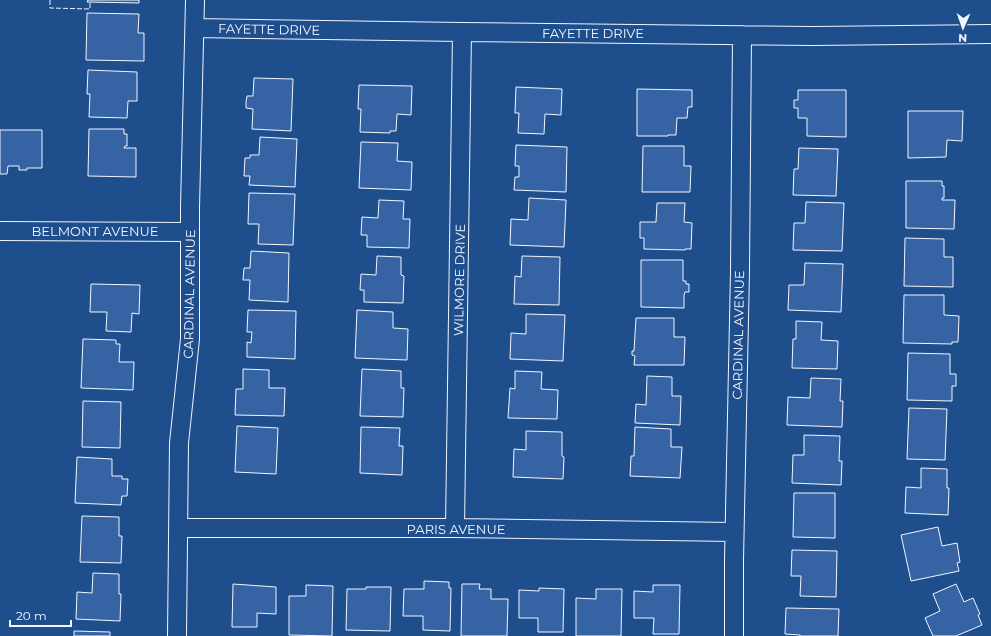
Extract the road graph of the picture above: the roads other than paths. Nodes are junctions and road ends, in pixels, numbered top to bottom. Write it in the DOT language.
graph roads {
  1 [pos="195,0"];
  2 [pos="195,28"];
  3 [pos="462,32"];
  4 [pos="991,34"];
  5 [pos="742,35"];
  6 [pos="0,231"];
  7 [pos="190,232"];
  8 [pos="178,528"];
  9 [pos="455,528"];
  10 [pos="734,532"];
  11 [pos="177,636"];
  12 [pos="734,636"];
  1 -- 2 [label="street, CARDINAL AVENUE"];
  2 -- 3 [label="street, FAYETTE DRIVE"];
  2 -- 7 [label="street, CARDINAL AVENUE"];
  3 -- 5 [label="street, FAYETTE DRIVE"];
  3 -- 9 [label="street, WILMORE DRIVE"];
  4 -- 5 [label="street, FAYETTE DRIVE"];
  5 -- 10 [label="street, CARDINAL AVENUE"];
  6 -- 7 [label="street, BELMONT AVENUE"];
  7 -- 8 [label="street, CARDINAL AVENUE"];
  8 -- 9 [label="street, PARIS AVENUE"];
  8 -- 11 [label="street, CARDINAL AVENUE"];
  9 -- 10 [label="street, PARIS AVENUE"];
  10 -- 12 [label="street, CARDINAL AVENUE"];
}
